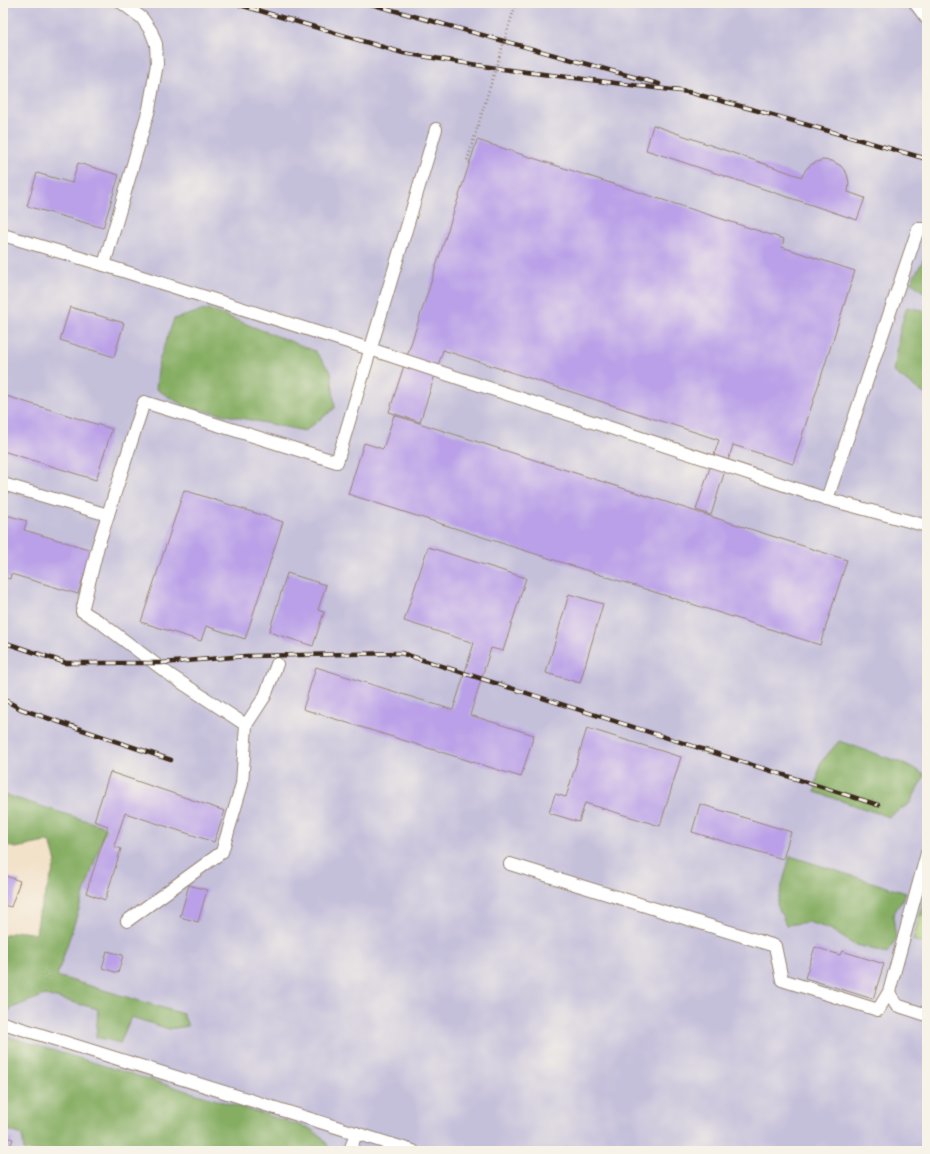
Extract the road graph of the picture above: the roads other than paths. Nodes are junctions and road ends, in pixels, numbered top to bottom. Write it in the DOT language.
graph roads {
  1 [pos="122,3"];
  2 [pos="915,3"];
  3 [pos="927,19"];
  4 [pos="436,129"];
  5 [pos="927,229"];
  6 [pos="3,235"];
  7 [pos="104,265"];
  8 [pos="370,349"];
  9 [pos="3,484"];
  10 [pos="827,498"];
  11 [pos="108,515"];
  12 [pos="927,526"];
  13 [pos="277,664"];
  14 [pos="246,725"];
  15 [pos="927,853"];
  16 [pos="510,864"];
  17 [pos="127,921"];
  18 [pos="889,992"];
  19 [pos="927,1015"];
  20 [pos="3,1023"];
  21 [pos="356,1133"];
  22 [pos="350,1151"];
  23 [pos="414,1151"];
  1 -- 7 [label="lane"];
  2 -- 3 [label="lane"];
  4 -- 8 [label="lane"];
  5 -- 10 [label="lane"];
  6 -- 7 [label="lane"];
  7 -- 8 [label="lane"];
  8 -- 10 [label="lane"];
  8 -- 11 [label="lane"];
  9 -- 11 [label="lane"];
  10 -- 12 [label="lane"];
  11 -- 14 [label="lane"];
  13 -- 14 [label="lane"];
  14 -- 17 [label="lane"];
  15 -- 18 [label="lane"];
  16 -- 18 [label="lane"];
  18 -- 19 [label="lane"];
  20 -- 21 [label="lane"];
  21 -- 22 [label="lane"];
  21 -- 23 [label="lane"];
}
